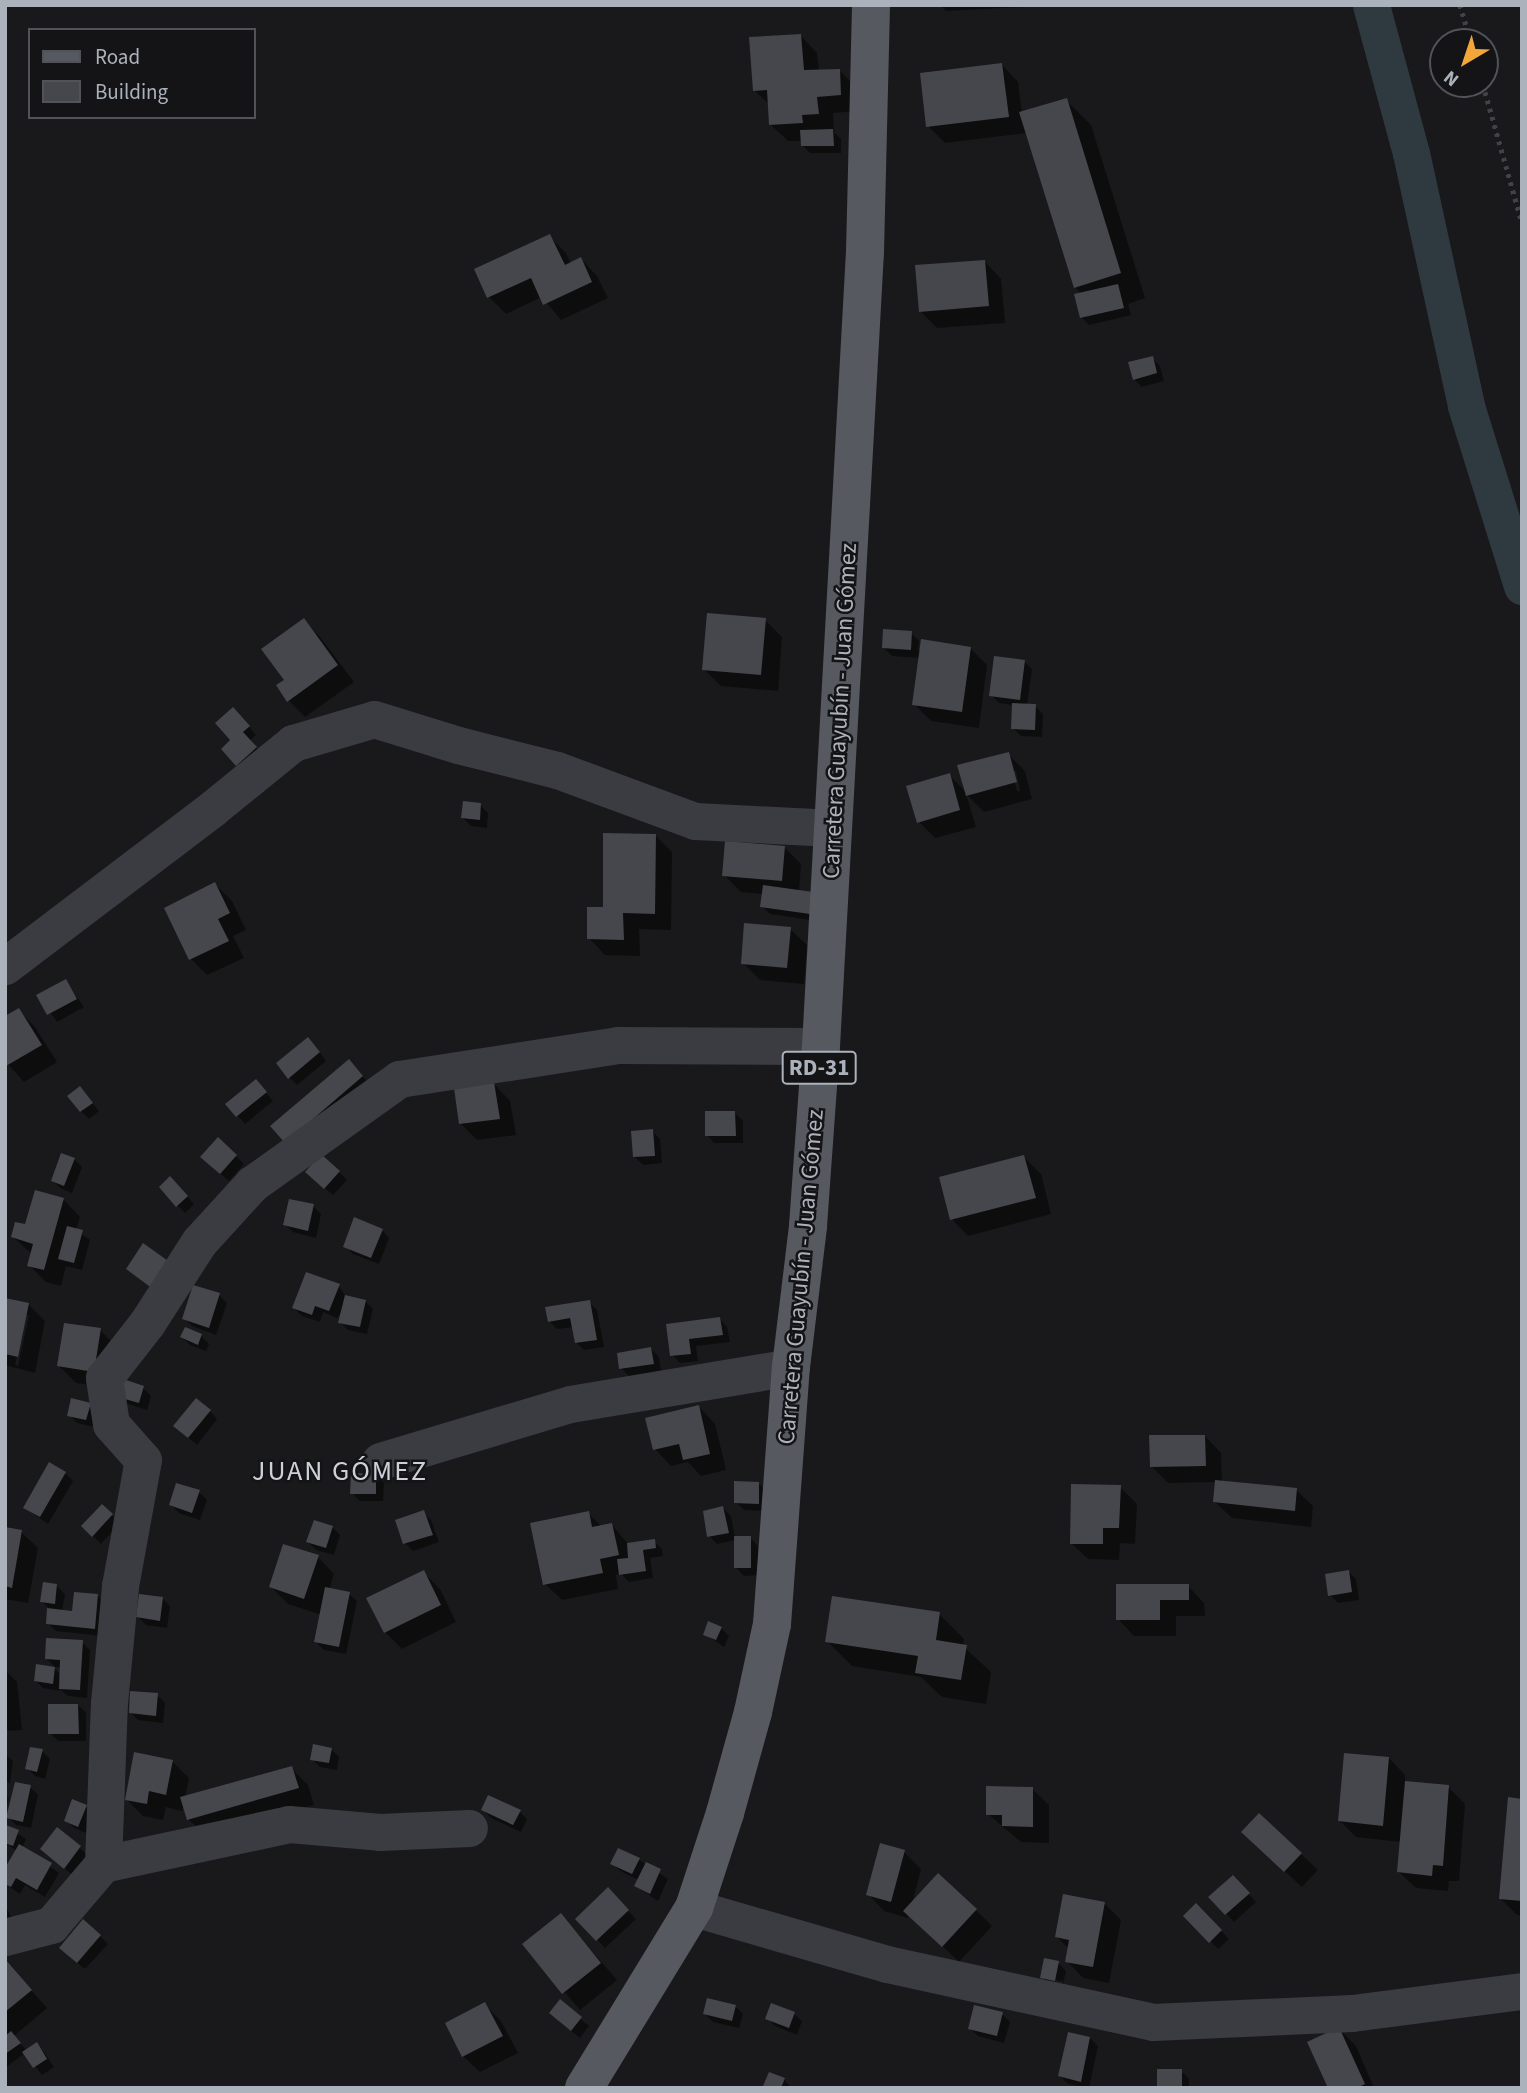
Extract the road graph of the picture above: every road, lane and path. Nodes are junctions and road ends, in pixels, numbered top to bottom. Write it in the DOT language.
graph roads {
  1 [pos="871,5"];
  2 [pos="1460,5"];
  3 [pos="1467,28"];
  4 [pos="1487,98"];
  5 [pos="1522,223"];
  6 [pos="833,828"];
  7 [pos="5,966"];
  8 [pos="821,1046"];
  9 [pos="791,1367"];
  10 [pos="380,1461"];
  11 [pos="469,1828"];
  12 [pos="103,1864"];
  13 [pos="694,1908"];
  14 [pos="5,1937"];
  15 [pos="1522,1991"];
  16 [pos="584,2088"];
  1 -- 6 [label="main road, Carretera Guayubín - Juan Gómez / RD-31"];
  2 -- 3 [label="path"];
  4 -- 5 [label="path"];
  6 -- 7 [label="street"];
  6 -- 8 [label="main road, Carretera Guayubín - Juan Gómez / RD-31"];
  8 -- 9 [label="main road, Carretera Guayubín - Juan Gómez / RD-31"];
  8 -- 12 [label="street"];
  9 -- 10 [label="street"];
  9 -- 13 [label="main road, Carretera Guayubín - Juan Gómez / RD-31"];
  11 -- 12 [label="street"];
  12 -- 14 [label="street"];
  13 -- 15 [label="street"];
  13 -- 16 [label="main road, Carretera Guayubín - Juan Gómez / RD-31"];
}
